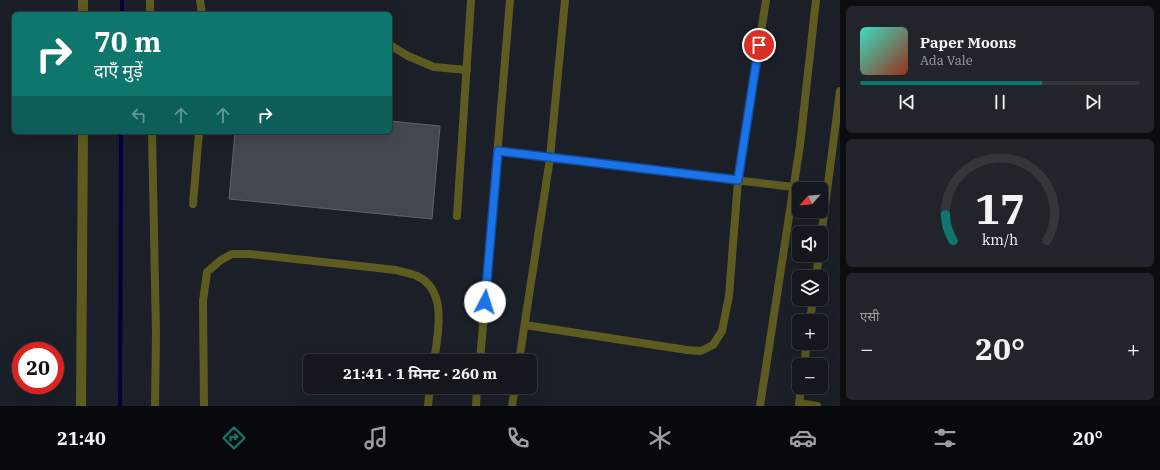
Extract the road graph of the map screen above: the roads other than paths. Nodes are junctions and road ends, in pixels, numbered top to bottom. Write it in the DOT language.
graph roads {
  1 [pos="83,0"];
  2 [pos="150,0"];
  3 [pos="200,0"];
  4 [pos="471,0"];
  5 [pos="510,0"];
  6 [pos="565,0"];
  7 [pos="766,0"];
  8 [pos="816,0"];
  9 [pos="83,12"];
  10 [pos="150,12"];
  11 [pos="202,12"];
  12 [pos="392,46"];
  13 [pos="467,70"];
  14 [pos="840,91"];
  15 [pos="83,134"];
  16 [pos="152,134"];
  17 [pos="199,134"];
  18 [pos="498,151"];
  19 [pos="550,158"];
  20 [pos="738,180"];
  21 [pos="795,182"];
  22 [pos="792,187"];
  23 [pos="792,200"];
  24 [pos="193,204"];
  25 [pos="457,216"];
  26 [pos="822,226"];
  27 [pos="525,325"];
  28 [pos="435,354"];
  29 [pos="481,354"];
  30 [pos="520,354"];
  31 [pos="429,394"];
  32 [pos="477,394"];
  33 [pos="514,394"];
  34 [pos="800,394"];
  35 [pos="799,405"];
  36 [pos="81,406"];
  37 [pos="155,406"];
  38 [pos="204,406"];
  39 [pos="428,406"];
  40 [pos="476,406"];
  41 [pos="512,406"];
  42 [pos="760,406"];
  43 [pos="817,406"];
  1 -- 9 [label="street"];
  2 -- 10 [label="lane"];
  3 -- 11 [label="lane"];
  4 -- 13 [label="lane"];
  5 -- 18 [label="lane"];
  6 -- 19 [label="lane"];
  7 -- 20 [label="lane"];
  8 -- 21 [label="lane"];
  12 -- 13 [label="lane"];
  13 -- 25 [label="lane"];
  14 -- 26 [label="lane"];
  15 -- 36 [label="street"];
  16 -- 37 [label="lane"];
  17 -- 24 [label="lane"];
  18 -- 19 [label="lane"];
  18 -- 29 [label="lane"];
  19 -- 20 [label="lane"];
  19 -- 27 [label="lane"];
  20 -- 22 [label="lane"];
  20 -- 27 [label="lane"];
  23 -- 42 [label="lane"];
  27 -- 30 [label="lane"];
  28 -- 38 [label="lane"];
  31 -- 39 [label="lane"];
  32 -- 40 [label="lane"];
  33 -- 41 [label="lane"];
  34 -- 35 [label="lane"];
  35 -- 43 [label="lane"];
}
